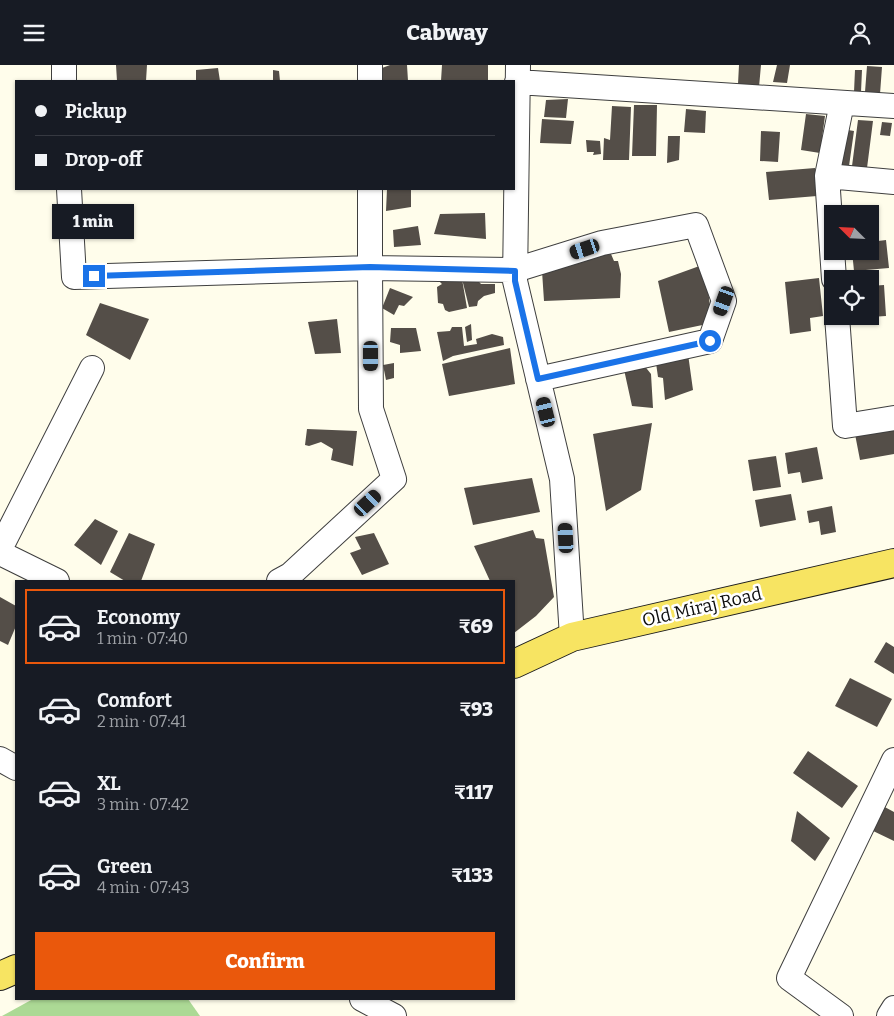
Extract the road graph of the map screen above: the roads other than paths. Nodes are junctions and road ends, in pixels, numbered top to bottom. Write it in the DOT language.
graph roads {
  1 [pos="64,65"];
  2 [pos="370,65"];
  3 [pos="517,73"];
  4 [pos="64,80"];
  5 [pos="370,80"];
  6 [pos="842,103"];
  7 [pos="894,106"];
  8 [pos="827,176"];
  9 [pos="894,182"];
  10 [pos="69,190"];
  11 [pos="370,190"];
  12 [pos="370,267"];
  13 [pos="833,270"];
  14 [pos="515,271"];
  15 [pos="838,325"];
  16 [pos="92,368"];
  17 [pos="538,379"];
  18 [pos="894,418"];
  19 [pos="0,549"];
  20 [pos="0,553"];
  21 [pos="894,563"];
  22 [pos="55,580"];
  23 [pos="281,580"];
  24 [pos="572,637"];
  25 [pos="515,664"];
  26 [pos="0,759"];
  27 [pos="894,760"];
  28 [pos="15,767"];
  29 [pos="15,969"];
  30 [pos="0,976"];
  31 [pos="364,1000"];
  32 [pos="894,1008"];
  33 [pos="394,1016"];
  34 [pos="841,1016"];
  35 [pos="890,1016"];
  1 -- 4 [label="street"];
  2 -- 5 [label="street"];
  3 -- 6 [label="street"];
  3 -- 14 [label="street"];
  6 -- 7 [label="street"];
  6 -- 8 [label="street"];
  8 -- 9 [label="street"];
  8 -- 13 [label="street"];
  10 -- 12 [label="street"];
  11 -- 12 [label="street"];
  12 -- 14 [label="street"];
  12 -- 23 [label="street"];
  14 -- 17 [label="street"];
  14 -- 17 [label="street"];
  15 -- 18 [label="street"];
  16 -- 19 [label="street"];
  17 -- 24 [label="street"];
  20 -- 22 [label="street"];
  21 -- 24 [label="main road, Old Miraj Road"];
  24 -- 25 [label="main road, Old Miraj Road"];
  26 -- 28 [label="street"];
  27 -- 34 [label="street"];
  29 -- 30 [label="main road"];
  31 -- 33 [label="street"];
  32 -- 35 [label="street"];
}
